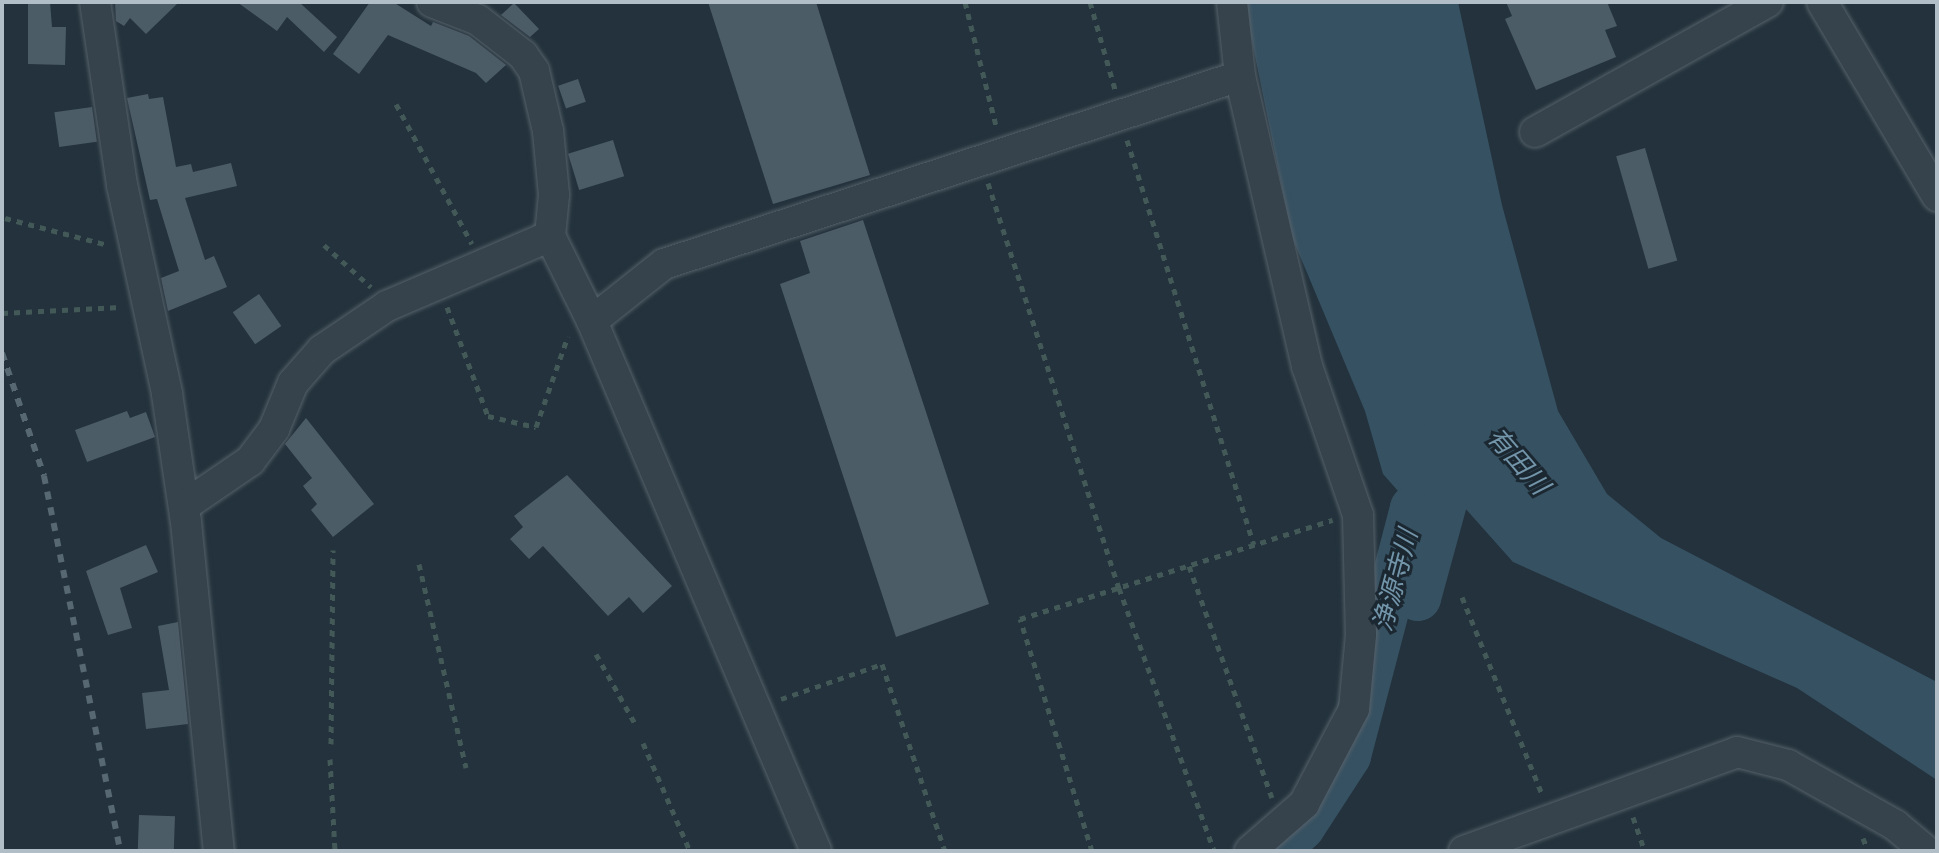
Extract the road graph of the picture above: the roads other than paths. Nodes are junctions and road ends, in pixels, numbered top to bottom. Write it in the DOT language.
graph roads {
  1 [pos="95,2"];
  2 [pos="432,2"];
  3 [pos="1232,2"];
  4 [pos="1768,2"];
  5 [pos="1822,2"];
  6 [pos="1240,76"];
  7 [pos="1535,132"];
  8 [pos="1937,196"];
  9 [pos="550,236"];
  10 [pos="582,325"];
  11 [pos="184,506"];
  12 [pos="219,851"];
  13 [pos="816,851"];
  14 [pos="1250,851"];
  15 [pos="1464,851"];
  16 [pos="1926,851"];
  1 -- 11 [label="street"];
  2 -- 9 [label="street"];
  3 -- 6 [label="street"];
  4 -- 7 [label="street"];
  5 -- 8 [label="street"];
  6 -- 10 [label="street"];
  6 -- 14 [label="street"];
  9 -- 10 [label="street"];
  9 -- 11 [label="street"];
  10 -- 13 [label="street"];
  11 -- 12 [label="street"];
  15 -- 16 [label="street"];
}
